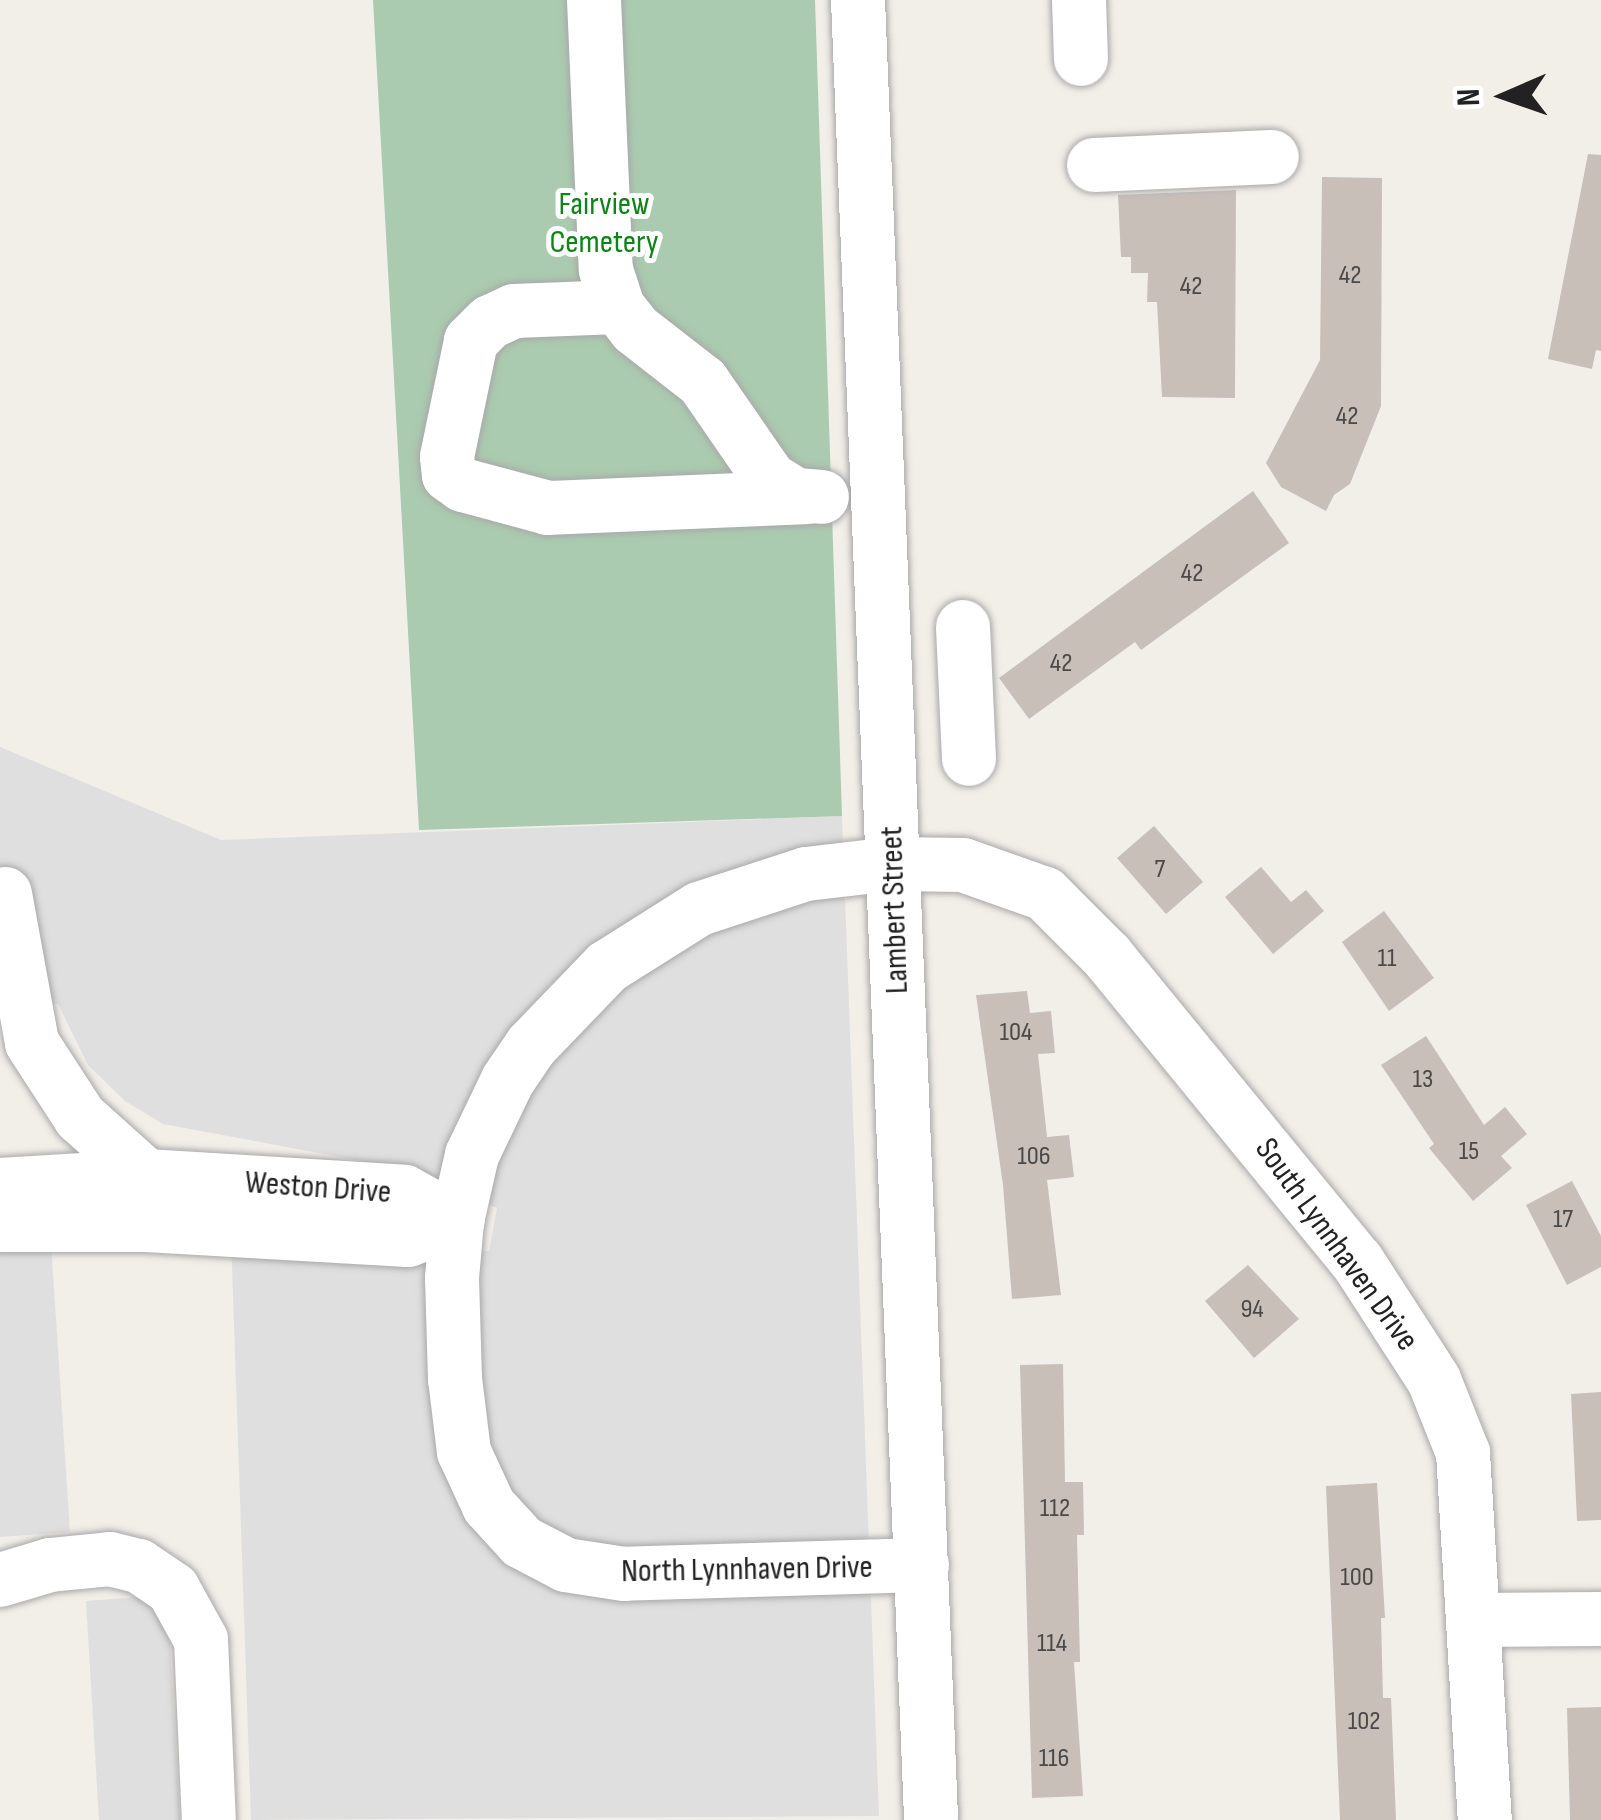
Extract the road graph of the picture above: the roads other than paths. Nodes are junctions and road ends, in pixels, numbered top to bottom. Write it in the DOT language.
graph roads {
  1 [pos="594,0"];
  2 [pos="858,0"];
  3 [pos="1078,0"];
  4 [pos="1081,59"];
  5 [pos="1272,157"];
  6 [pos="1094,165"];
  7 [pos="618,307"];
  8 [pos="807,497"];
  9 [pos="878,499"];
  10 [pos="963,627"];
  11 [pos="969,759"];
  12 [pos="893,864"];
  13 [pos="5,894"];
  14 [pos="22,987"];
  15 [pos="0,1045"];
  16 [pos="0,1185"];
  17 [pos="146,1201"];
  18 [pos="457,1221"];
  19 [pos="0,1225"];
  20 [pos="922,1565"];
  21 [pos="0,1580"];
  22 [pos="1601,1618"];
  23 [pos="1474,1620"];
  24 [pos="209,1820"];
  25 [pos="931,1820"];
  26 [pos="1485,1820"];
  1 -- 7 [label="street"];
  2 -- 9 [label="street, Lambert Street"];
  3 -- 4 [label="street"];
  5 -- 6 [label="street"];
  7 -- 8 [label="street"];
  7 -- 8 [label="street"];
  8 -- 9 [label="street"];
  9 -- 12 [label="street, Lambert Street"];
  10 -- 11 [label="street"];
  12 -- 18 [label="street, North Lynnhaven Drive"];
  12 -- 20 [label="street, Lambert Street"];
  12 -- 23 [label="street, South Lynnhaven Drive"];
  13 -- 14 [label="street"];
  14 -- 15 [label="street"];
  14 -- 17 [label="street"];
  16 -- 17 [label="street, Weston Drive"];
  17 -- 18 [label="street, Weston Drive"];
  17 -- 19 [label="street, Weston Drive"];
  18 -- 20 [label="street, North Lynnhaven Drive"];
  20 -- 25 [label="street, Lambert Street"];
  21 -- 24 [label="street"];
  22 -- 23 [label="street"];
  23 -- 26 [label="street, South Lynnhaven Drive"];
}
